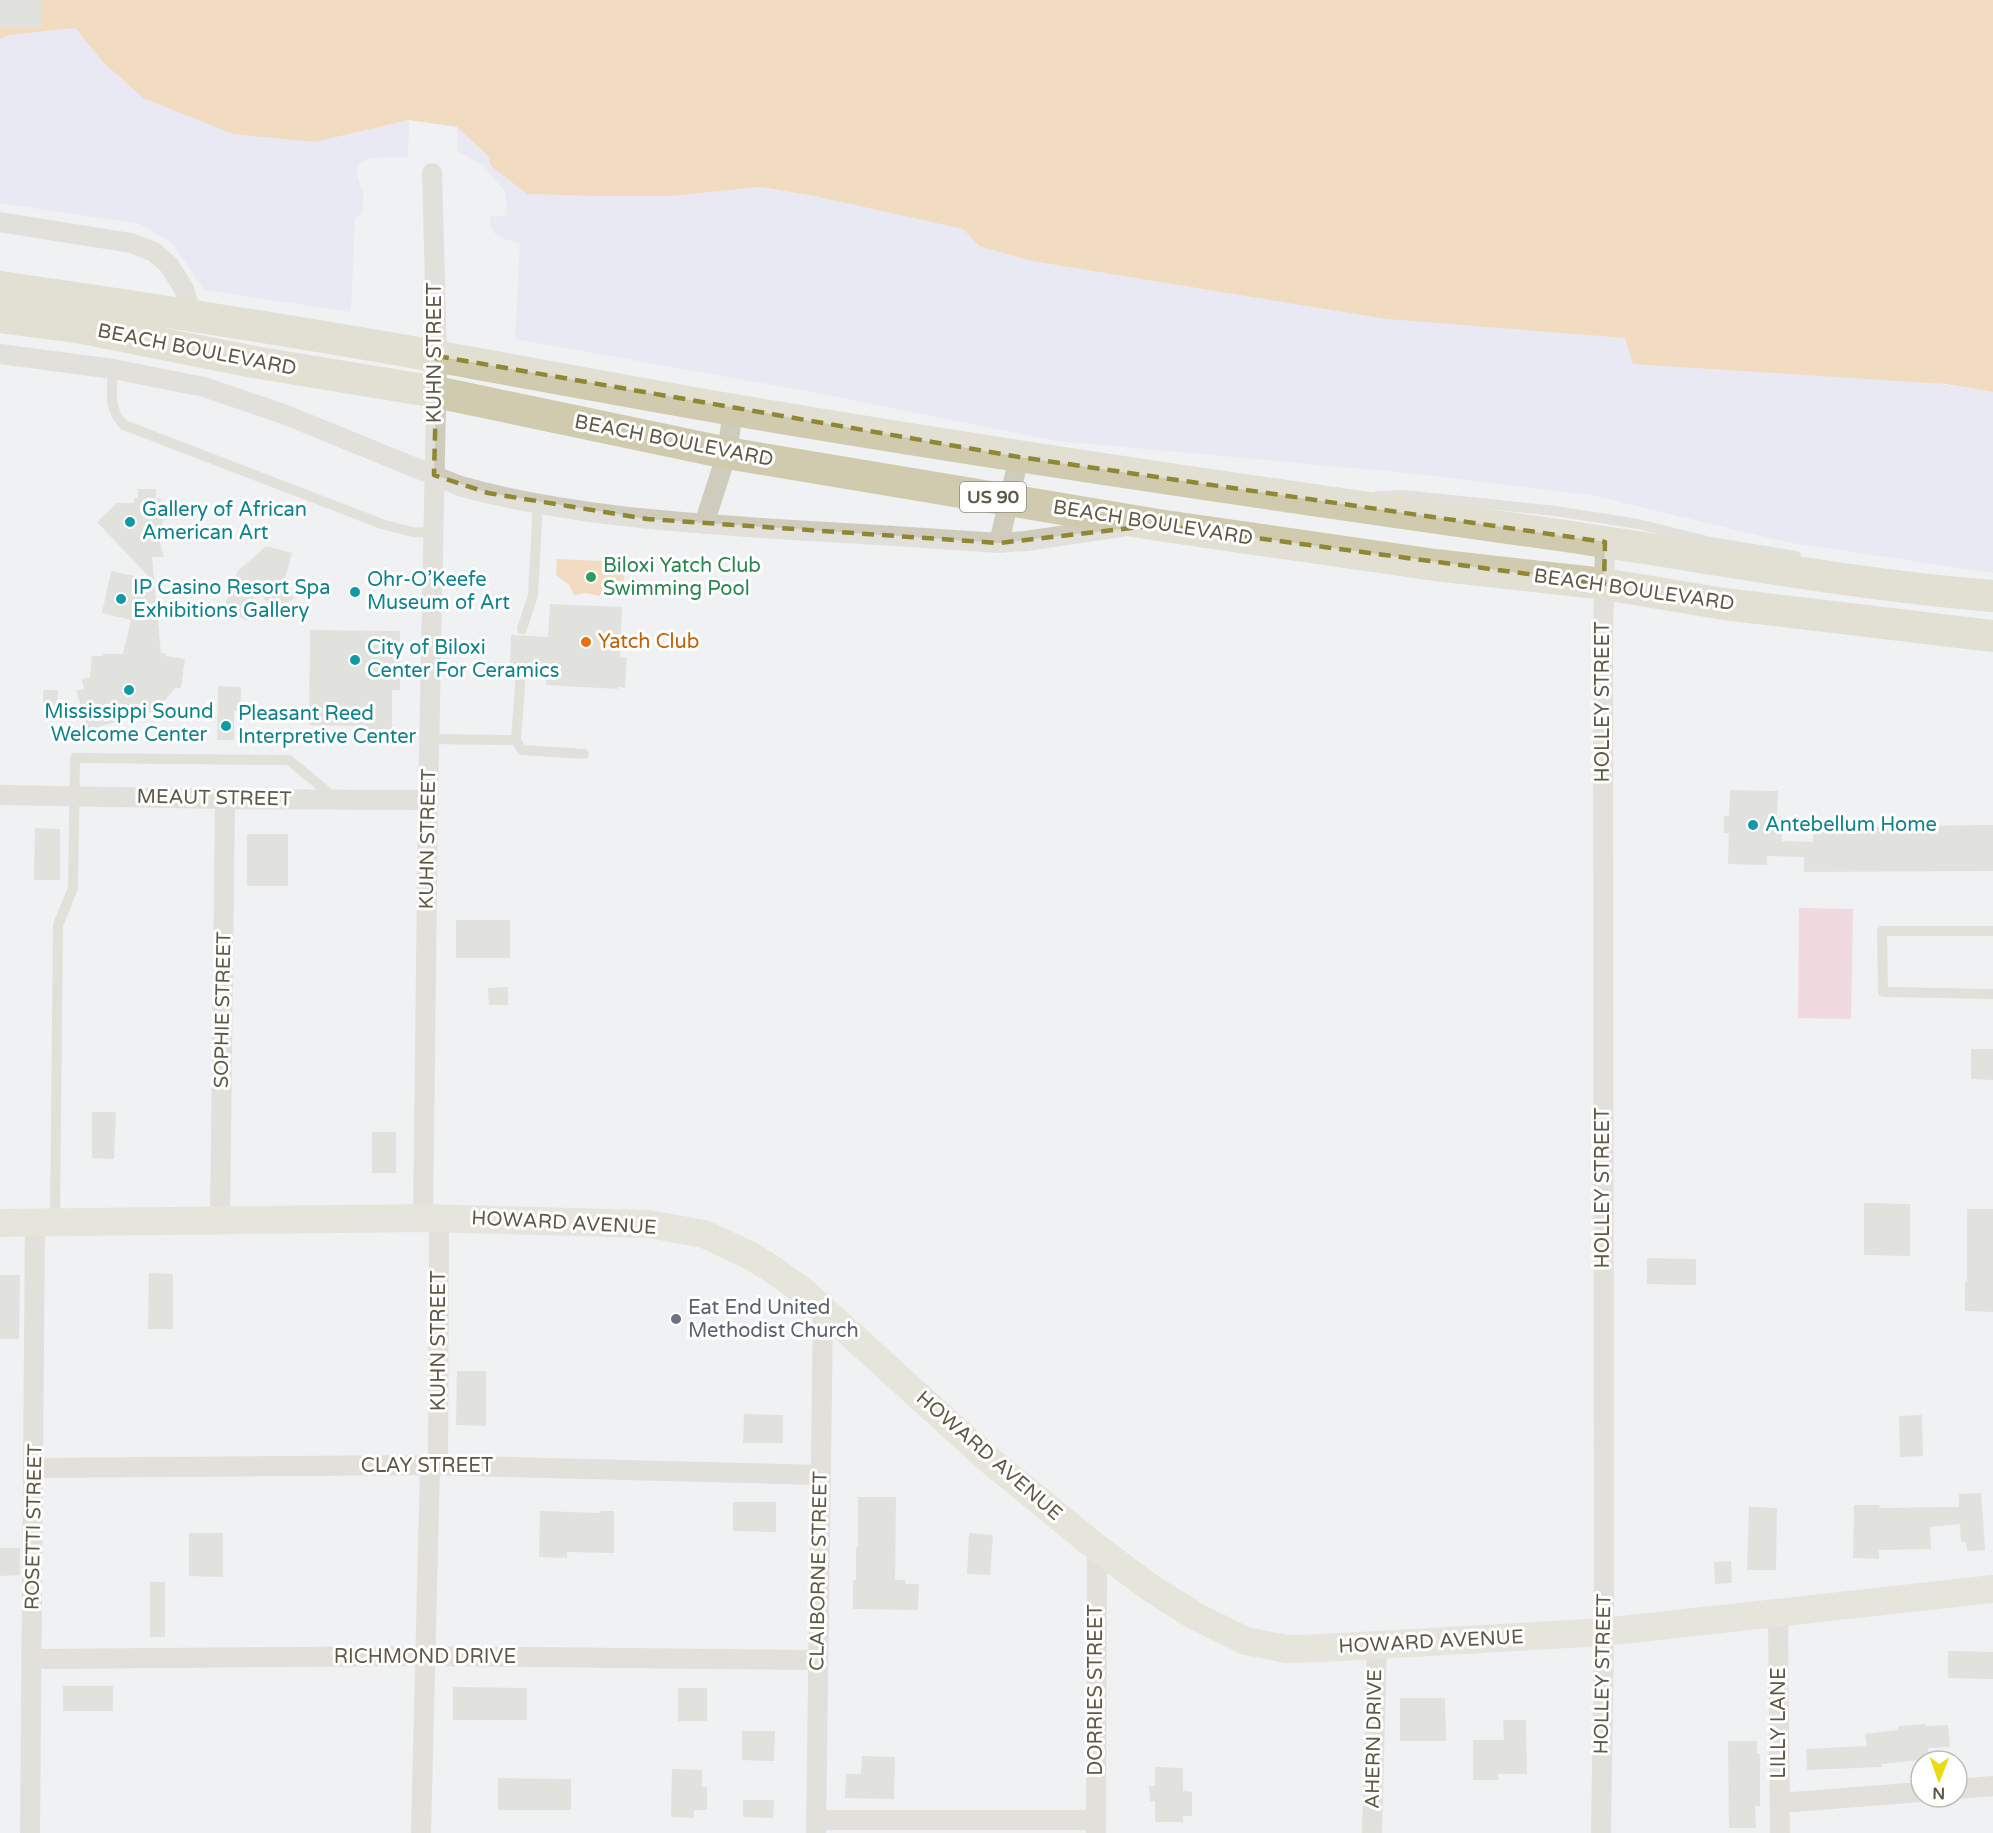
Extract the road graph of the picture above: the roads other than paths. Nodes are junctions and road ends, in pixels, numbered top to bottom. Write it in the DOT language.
graph roads {
  1 [pos="432,172"];
  2 [pos="0,222"];
  3 [pos="0,287"];
  4 [pos="192,315"];
  5 [pos="0,316"];
  6 [pos="0,354"];
  7 [pos="437,356"];
  8 [pos="113,369"];
  9 [pos="436,392"];
  10 [pos="733,410"];
  11 [pos="727,453"];
  12 [pos="1019,457"];
  13 [pos="434,475"];
  14 [pos="1009,500"];
  15 [pos="538,502"];
  16 [pos="1319,502"];
  17 [pos="704,524"];
  18 [pos="1158,525"];
  19 [pos="433,533"];
  20 [pos="1605,542"];
  21 [pos="999,543"];
  22 [pos="1802,557"];
  23 [pos="1893,574"];
  24 [pos="1604,584"];
  25 [pos="1988,596"];
  26 [pos="522,629"];
  27 [pos="1993,636"];
  28 [pos="520,671"];
  29 [pos="429,739"];
  30 [pos="516,740"];
  31 [pos="584,754"];
  32 [pos="0,795"];
  33 [pos="74,796"];
  34 [pos="225,799"];
  35 [pos="337,799"];
  36 [pos="428,800"];
  37 [pos="1993,931"];
  38 [pos="1993,993"];
  39 [pos="431,1218"];
  40 [pos="220,1220"];
  41 [pos="0,1222"];
  42 [pos="45,1222"];
  43 [pos="823,1310"];
  44 [pos="434,1465"];
  45 [pos="34,1468"];
  46 [pos="820,1474"];
  47 [pos="1097,1548"];
  48 [pos="1993,1589"];
  49 [pos="1778,1613"];
  50 [pos="1604,1632"];
  51 [pos="1377,1644"];
  52 [pos="425,1656"];
  53 [pos="32,1659"];
  54 [pos="818,1660"];
  55 [pos="1993,1786"];
  56 [pos="1969,1788"];
  57 [pos="1909,1793"];
  58 [pos="1780,1803"];
  59 [pos="816,1826"];
  60 [pos="1096,1826"];
  61 [pos="30,1833"];
  62 [pos="421,1833"];
  63 [pos="1372,1833"];
  64 [pos="1601,1833"];
  65 [pos="1780,1833"];
  1 -- 7 [label="street, KUHN STREET"];
  2 -- 4 [label="street"];
  3 -- 4 [label="main road, BEACH BOULEVARD / US 90"];
  4 -- 7 [label="main road, BEACH BOULEVARD / US 90"];
  5 -- 9 [label="main road, BEACH BOULEVARD / US 90"];
  6 -- 8 [label="street"];
  7 -- 9 [label="street, KUHN STREET"];
  7 -- 10 [label="main road, BEACH BOULEVARD / US 90"];
  8 -- 13 [label="street"];
  8 -- 19 [label="lane"];
  9 -- 11 [label="main road, BEACH BOULEVARD / US 90"];
  9 -- 13 [label="street, KUHN STREET"];
  10 -- 11 [label="street"];
  10 -- 12 [label="main road, BEACH BOULEVARD / US 90"];
  11 -- 14 [label="main road, BEACH BOULEVARD / US 90"];
  11 -- 17 [label="street"];
  12 -- 14 [label="street"];
  12 -- 16 [label="main road, BEACH BOULEVARD / US 90"];
  13 -- 15 [label="street"];
  13 -- 19 [label="street, KUHN STREET"];
  14 -- 18 [label="main road, BEACH BOULEVARD / US 90"];
  14 -- 21 [label="street"];
  15 -- 17 [label="street"];
  15 -- 26 [label="lane"];
  16 -- 20 [label="main road, BEACH BOULEVARD / US 90"];
  16 -- 22 [label="lane"];
  17 -- 21 [label="street"];
  18 -- 21 [label="street"];
  18 -- 24 [label="main road, BEACH BOULEVARD / US 90"];
  19 -- 29 [label="street, KUHN STREET"];
  20 -- 24 [label="street, HOLLEY STREET"];
  20 -- 25 [label="main road, BEACH BOULEVARD / US 90"];
  23 -- 25 [label="lane"];
  24 -- 27 [label="main road, BEACH BOULEVARD / US 90"];
  24 -- 50 [label="street, HOLLEY STREET"];
  28 -- 30 [label="lane"];
  29 -- 30 [label="lane"];
  29 -- 36 [label="street, KUHN STREET"];
  30 -- 31 [label="lane"];
  32 -- 33 [label="street, MEAUT STREET"];
  33 -- 34 [label="street, MEAUT STREET"];
  33 -- 35 [label="lane"];
  33 -- 42 [label="lane"];
  34 -- 35 [label="street, MEAUT STREET"];
  34 -- 40 [label="street, SOPHIE STREET"];
  35 -- 36 [label="street, MEAUT STREET"];
  36 -- 39 [label="street, KUHN STREET"];
  37 -- 38 [label="lane"];
  39 -- 40 [label="main road, HOWARD AVENUE"];
  39 -- 43 [label="main road, HOWARD AVENUE"];
  39 -- 44 [label="street, KUHN STREET"];
  40 -- 42 [label="main road, HOWARD AVENUE"];
  41 -- 42 [label="main road, HOWARD AVENUE"];
  42 -- 45 [label="street, ROSETTI STREET"];
  43 -- 46 [label="street, CLAIBORNE STREET"];
  43 -- 47 [label="main road, HOWARD AVENUE"];
  44 -- 45 [label="street, CLAY STREET"];
  44 -- 46 [label="street, CLAY STREET"];
  44 -- 52 [label="street, KUHN STREET"];
  45 -- 53 [label="street, ROSETTI STREET"];
  46 -- 54 [label="street, CLAIBORNE STREET"];
  47 -- 51 [label="main road, HOWARD AVENUE"];
  47 -- 60 [label="street, DORRIES STREET"];
  48 -- 49 [label="main road, HOWARD AVENUE"];
  49 -- 50 [label="main road, HOWARD AVENUE"];
  49 -- 58 [label="street, LILLY LANE"];
  50 -- 51 [label="main road, HOWARD AVENUE"];
  50 -- 64 [label="street, HOLLEY STREET"];
  51 -- 63 [label="street, AHERN DRIVE"];
  52 -- 53 [label="street, RICHMOND DRIVE"];
  52 -- 54 [label="street, RICHMOND DRIVE"];
  52 -- 62 [label="street, KUHN STREET"];
  53 -- 61 [label="street, ROSETTI STREET"];
  54 -- 59 [label="street, CLAIBORNE STREET"];
  55 -- 56 [label="street"];
  57 -- 58 [label="street"];
  58 -- 65 [label="street, LILLY LANE"];
  59 -- 60 [label="street"];
}
